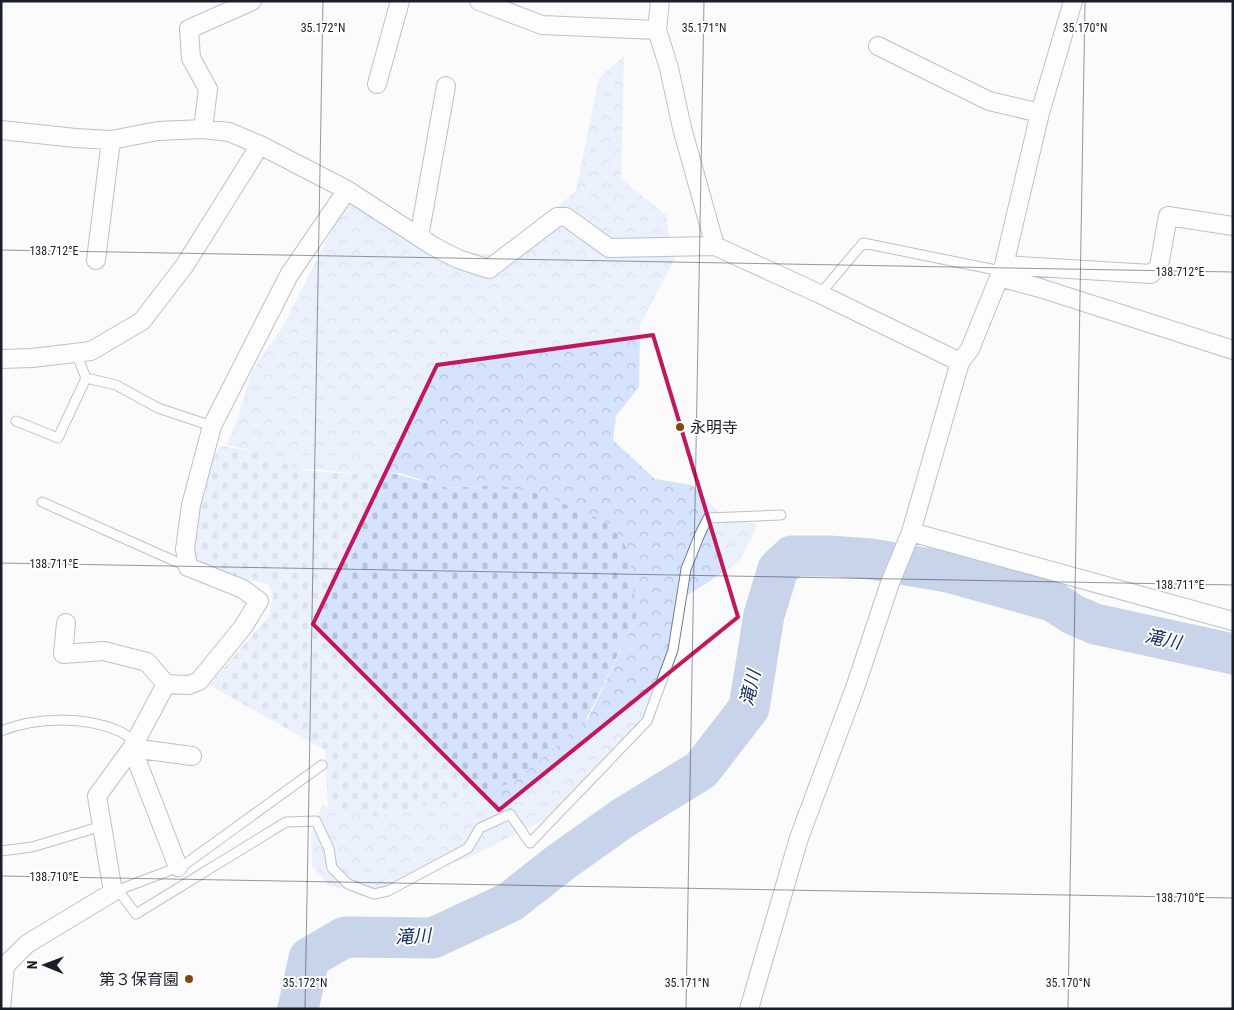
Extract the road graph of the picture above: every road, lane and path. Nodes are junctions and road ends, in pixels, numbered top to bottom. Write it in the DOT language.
graph roads {
  1 [pos="252,1"];
  2 [pos="400,1"];
  3 [pos="479,1"];
  4 [pos="660,1"];
  5 [pos="1073,1"];
  6 [pos="657,30"];
  7 [pos="878,46"];
  8 [pos="377,84"];
  9 [pos="446,86"];
  10 [pos="1040,113"];
  11 [pos="203,129"];
  12 [pos="1,130"];
  13 [pos="112,140"];
  14 [pos="260,144"];
  15 [pos="347,190"];
  16 [pos="1233,226"];
  17 [pos="419,237"];
  18 [pos="715,246"];
  19 [pos="96,260"];
  20 [pos="1001,271"];
  21 [pos="820,294"];
  22 [pos="1233,350"];
  23 [pos="76,353"];
  24 [pos="1,359"];
  25 [pos="960,362"];
  26 [pos="86,378"];
  27 [pos="16,421"];
  28 [pos="212,426"];
  29 [pos="42,502"];
  30 [pos="781,515"];
  31 [pos="911,532"];
  32 [pos="188,567"];
  33 [pos="1233,620"];
  34 [pos="66,623"];
  35 [pos="166,684"];
  36 [pos="1,731"];
  37 [pos="133,745"];
  38 [pos="192,756"];
  39 [pos="322,764"];
  40 [pos="102,826"];
  41 [pos="1,851"];
  42 [pos="178,867"];
  43 [pos="116,891"];
  44 [pos="1,1009"];
  45 [pos="749,1009"];
  1 -- 11 [label="street"];
  2 -- 8 [label="street"];
  3 -- 6 [label="street"];
  4 -- 6 [label="street"];
  5 -- 10 [label="street"];
  6 -- 18 [label="street"];
  7 -- 10 [label="street"];
  9 -- 17 [label="street"];
  10 -- 20 [label="street"];
  11 -- 13 [label="street"];
  11 -- 14 [label="street"];
  12 -- 13 [label="street"];
  13 -- 19 [label="street"];
  14 -- 15 [label="street"];
  14 -- 23 [label="street"];
  15 -- 17 [label="street"];
  15 -- 28 [label="street"];
  16 -- 20 [label="street"];
  17 -- 18 [label="street"];
  18 -- 21 [label="street"];
  20 -- 21 [label="lane"];
  20 -- 22 [label="street"];
  20 -- 25 [label="street"];
  21 -- 25 [label="street"];
  23 -- 24 [label="street"];
  23 -- 26 [label="lane"];
  25 -- 31 [label="street"];
  26 -- 27 [label="lane"];
  26 -- 28 [label="lane"];
  28 -- 32 [label="street"];
  29 -- 32 [label="lane"];
  30 -- 43 [label="lane"];
  31 -- 33 [label="street"];
  31 -- 45 [label="street"];
  32 -- 35 [label="street"];
  34 -- 35 [label="street"];
  35 -- 37 [label="street"];
  36 -- 37 [label="lane"];
  37 -- 38 [label="street"];
  37 -- 40 [label="street"];
  37 -- 42 [label="street"];
  39 -- 42 [label="lane"];
  40 -- 41 [label="lane"];
  40 -- 43 [label="street"];
  42 -- 43 [label="lane"];
  43 -- 44 [label="street"];
}
